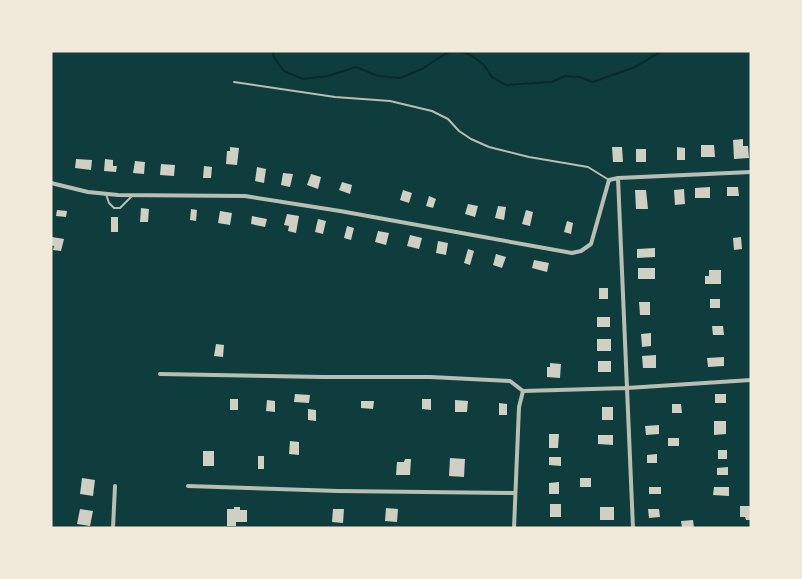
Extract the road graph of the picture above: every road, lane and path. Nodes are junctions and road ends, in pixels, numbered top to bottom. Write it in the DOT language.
graph roads {
  1 [pos="234,82"];
  2 [pos="751,172"];
  3 [pos="751,177"];
  4 [pos="618,178"];
  5 [pos="609,180"];
  6 [pos="51,183"];
  7 [pos="106,194"];
  8 [pos="134,195"];
  9 [pos="160,374"];
  10 [pos="751,380"];
  11 [pos="627,388"];
  12 [pos="523,391"];
  13 [pos="115,486"];
  14 [pos="188,486"];
  15 [pos="514,493"];
  16 [pos="113,528"];
  17 [pos="514,528"];
  18 [pos="633,528"];
  1 -- 5 [label="lane"];
  2 -- 3 [label="street"];
  2 -- 4 [label="street"];
  4 -- 5 [label="street"];
  4 -- 11 [label="street"];
  5 -- 8 [label="street"];
  6 -- 7 [label="street"];
  7 -- 8 [label="street"];
  7 -- 8 [label="lane"];
  9 -- 12 [label="street"];
  10 -- 11 [label="street"];
  11 -- 12 [label="street"];
  11 -- 18 [label="street"];
  12 -- 15 [label="street"];
  13 -- 16 [label="street"];
  14 -- 15 [label="street"];
  15 -- 17 [label="street"];
}
